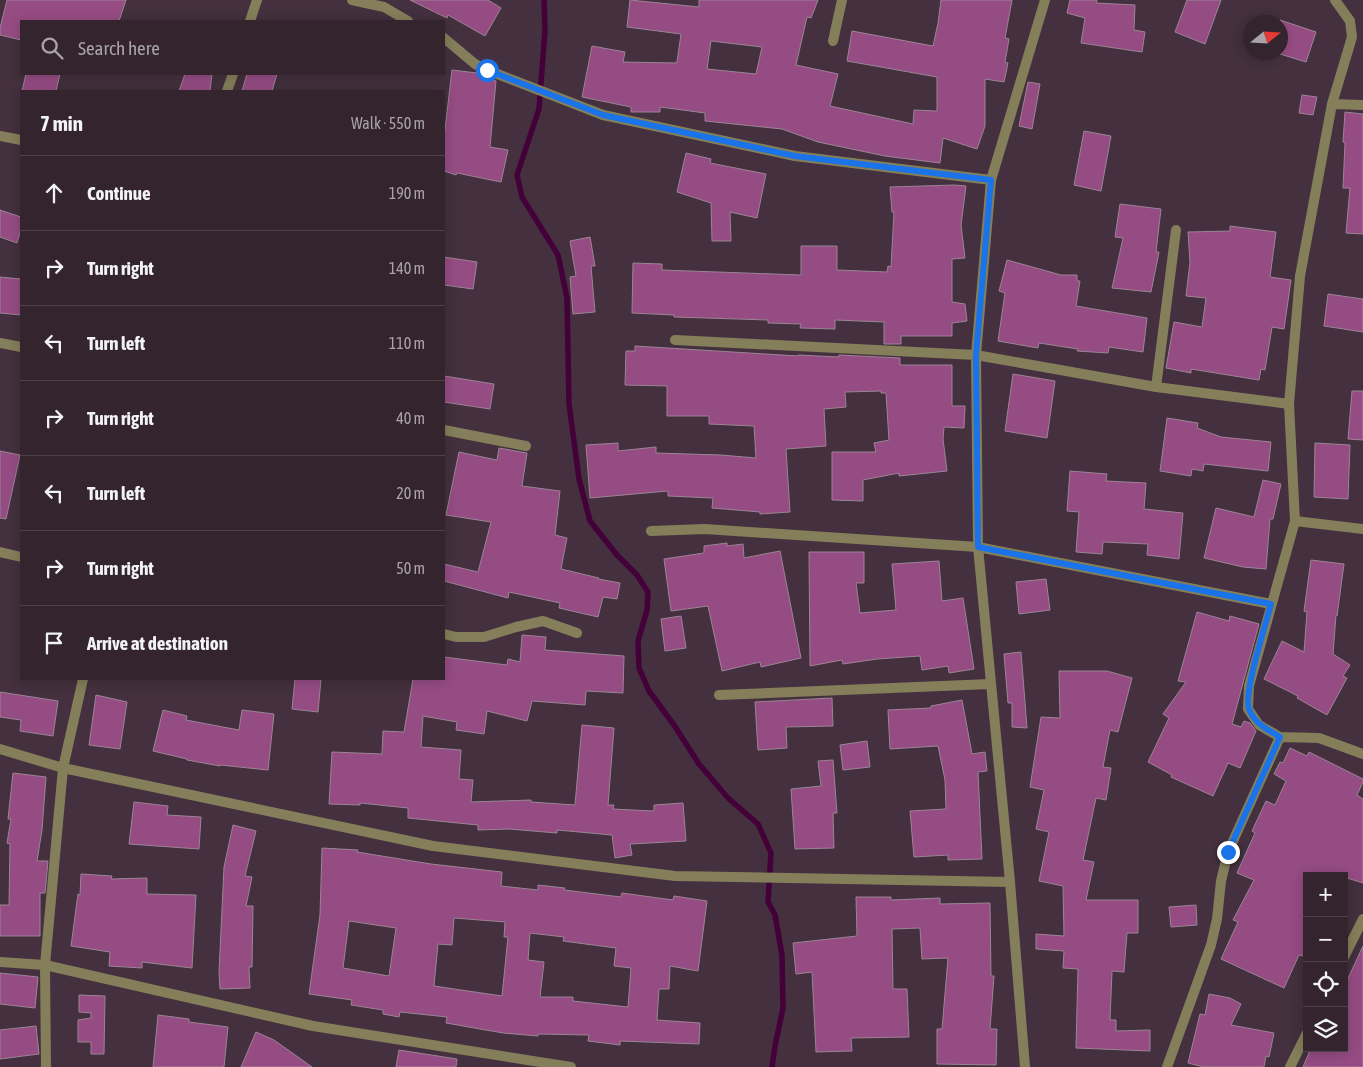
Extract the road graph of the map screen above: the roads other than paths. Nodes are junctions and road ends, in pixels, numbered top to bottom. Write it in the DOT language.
graph roads {
  1 [pos="257,0"];
  2 [pos="352,0"];
  3 [pos="842,0"];
  4 [pos="1045,0"];
  5 [pos="1335,0"];
  6 [pos="368,1"];
  7 [pos="250,20"];
  8 [pos="406,20"];
  9 [pos="445,39"];
  10 [pos="832,41"];
  11 [pos="233,75"];
  12 [pos="227,90"];
  13 [pos="1332,104"];
  14 [pos="1363,105"];
  15 [pos="0,136"];
  16 [pos="20,140"];
  17 [pos="991,180"];
  18 [pos="1176,230"];
  19 [pos="675,340"];
  20 [pos="0,343"];
  21 [pos="20,347"];
  22 [pos="976,355"];
  23 [pos="1156,388"];
  24 [pos="1289,404"];
  25 [pos="445,430"];
  26 [pos="526,446"];
  27 [pos="1295,521"];
  28 [pos="1363,529"];
  29 [pos="651,531"];
  30 [pos="978,547"];
  31 [pos="0,552"];
  32 [pos="20,557"];
  33 [pos="1271,604"];
  34 [pos="577,633"];
  35 [pos="445,634"];
  36 [pos="83,680"];
  37 [pos="991,684"];
  38 [pos="718,695"];
  39 [pos="1280,737"];
  40 [pos="0,749"];
  41 [pos="1363,754"];
  42 [pos="63,768"];
  43 [pos="1010,882"];
  44 [pos="1363,919"];
  45 [pos="1348,949"];
  46 [pos="0,962"];
  47 [pos="45,965"];
  48 [pos="1303,1041"];
  49 [pos="46,1067"];
  50 [pos="571,1067"];
  51 [pos="1025,1067"];
  52 [pos="1167,1067"];
  53 [pos="1290,1067"];
  1 -- 7 [label="street"];
  2 -- 6 [label="street"];
  3 -- 10 [label="street"];
  4 -- 17 [label="street"];
  5 -- 13 [label="street"];
  6 -- 8 [label="street"];
  9 -- 17 [label="street"];
  11 -- 12 [label="street"];
  13 -- 14 [label="street"];
  13 -- 24 [label="street"];
  15 -- 16 [label="street"];
  17 -- 22 [label="street"];
  18 -- 23 [label="street"];
  19 -- 22 [label="street"];
  20 -- 21 [label="street"];
  22 -- 23 [label="street"];
  22 -- 30 [label="street"];
  23 -- 24 [label="street"];
  24 -- 27 [label="street"];
  25 -- 26 [label="street"];
  27 -- 28 [label="street"];
  27 -- 33 [label="street"];
  29 -- 30 [label="street"];
  30 -- 33 [label="street"];
  30 -- 37 [label="street"];
  31 -- 32 [label="street"];
  33 -- 39 [label="street"];
  34 -- 35 [label="street"];
  36 -- 42 [label="street"];
  37 -- 38 [label="street"];
  37 -- 43 [label="street"];
  39 -- 41 [label="street"];
  39 -- 52 [label="street"];
  40 -- 42 [label="street"];
  42 -- 43 [label="street"];
  42 -- 47 [label="street"];
  43 -- 51 [label="street"];
  44 -- 45 [label="street"];
  46 -- 47 [label="street"];
  47 -- 49 [label="street"];
  47 -- 50 [label="street"];
  48 -- 53 [label="street"];
}
